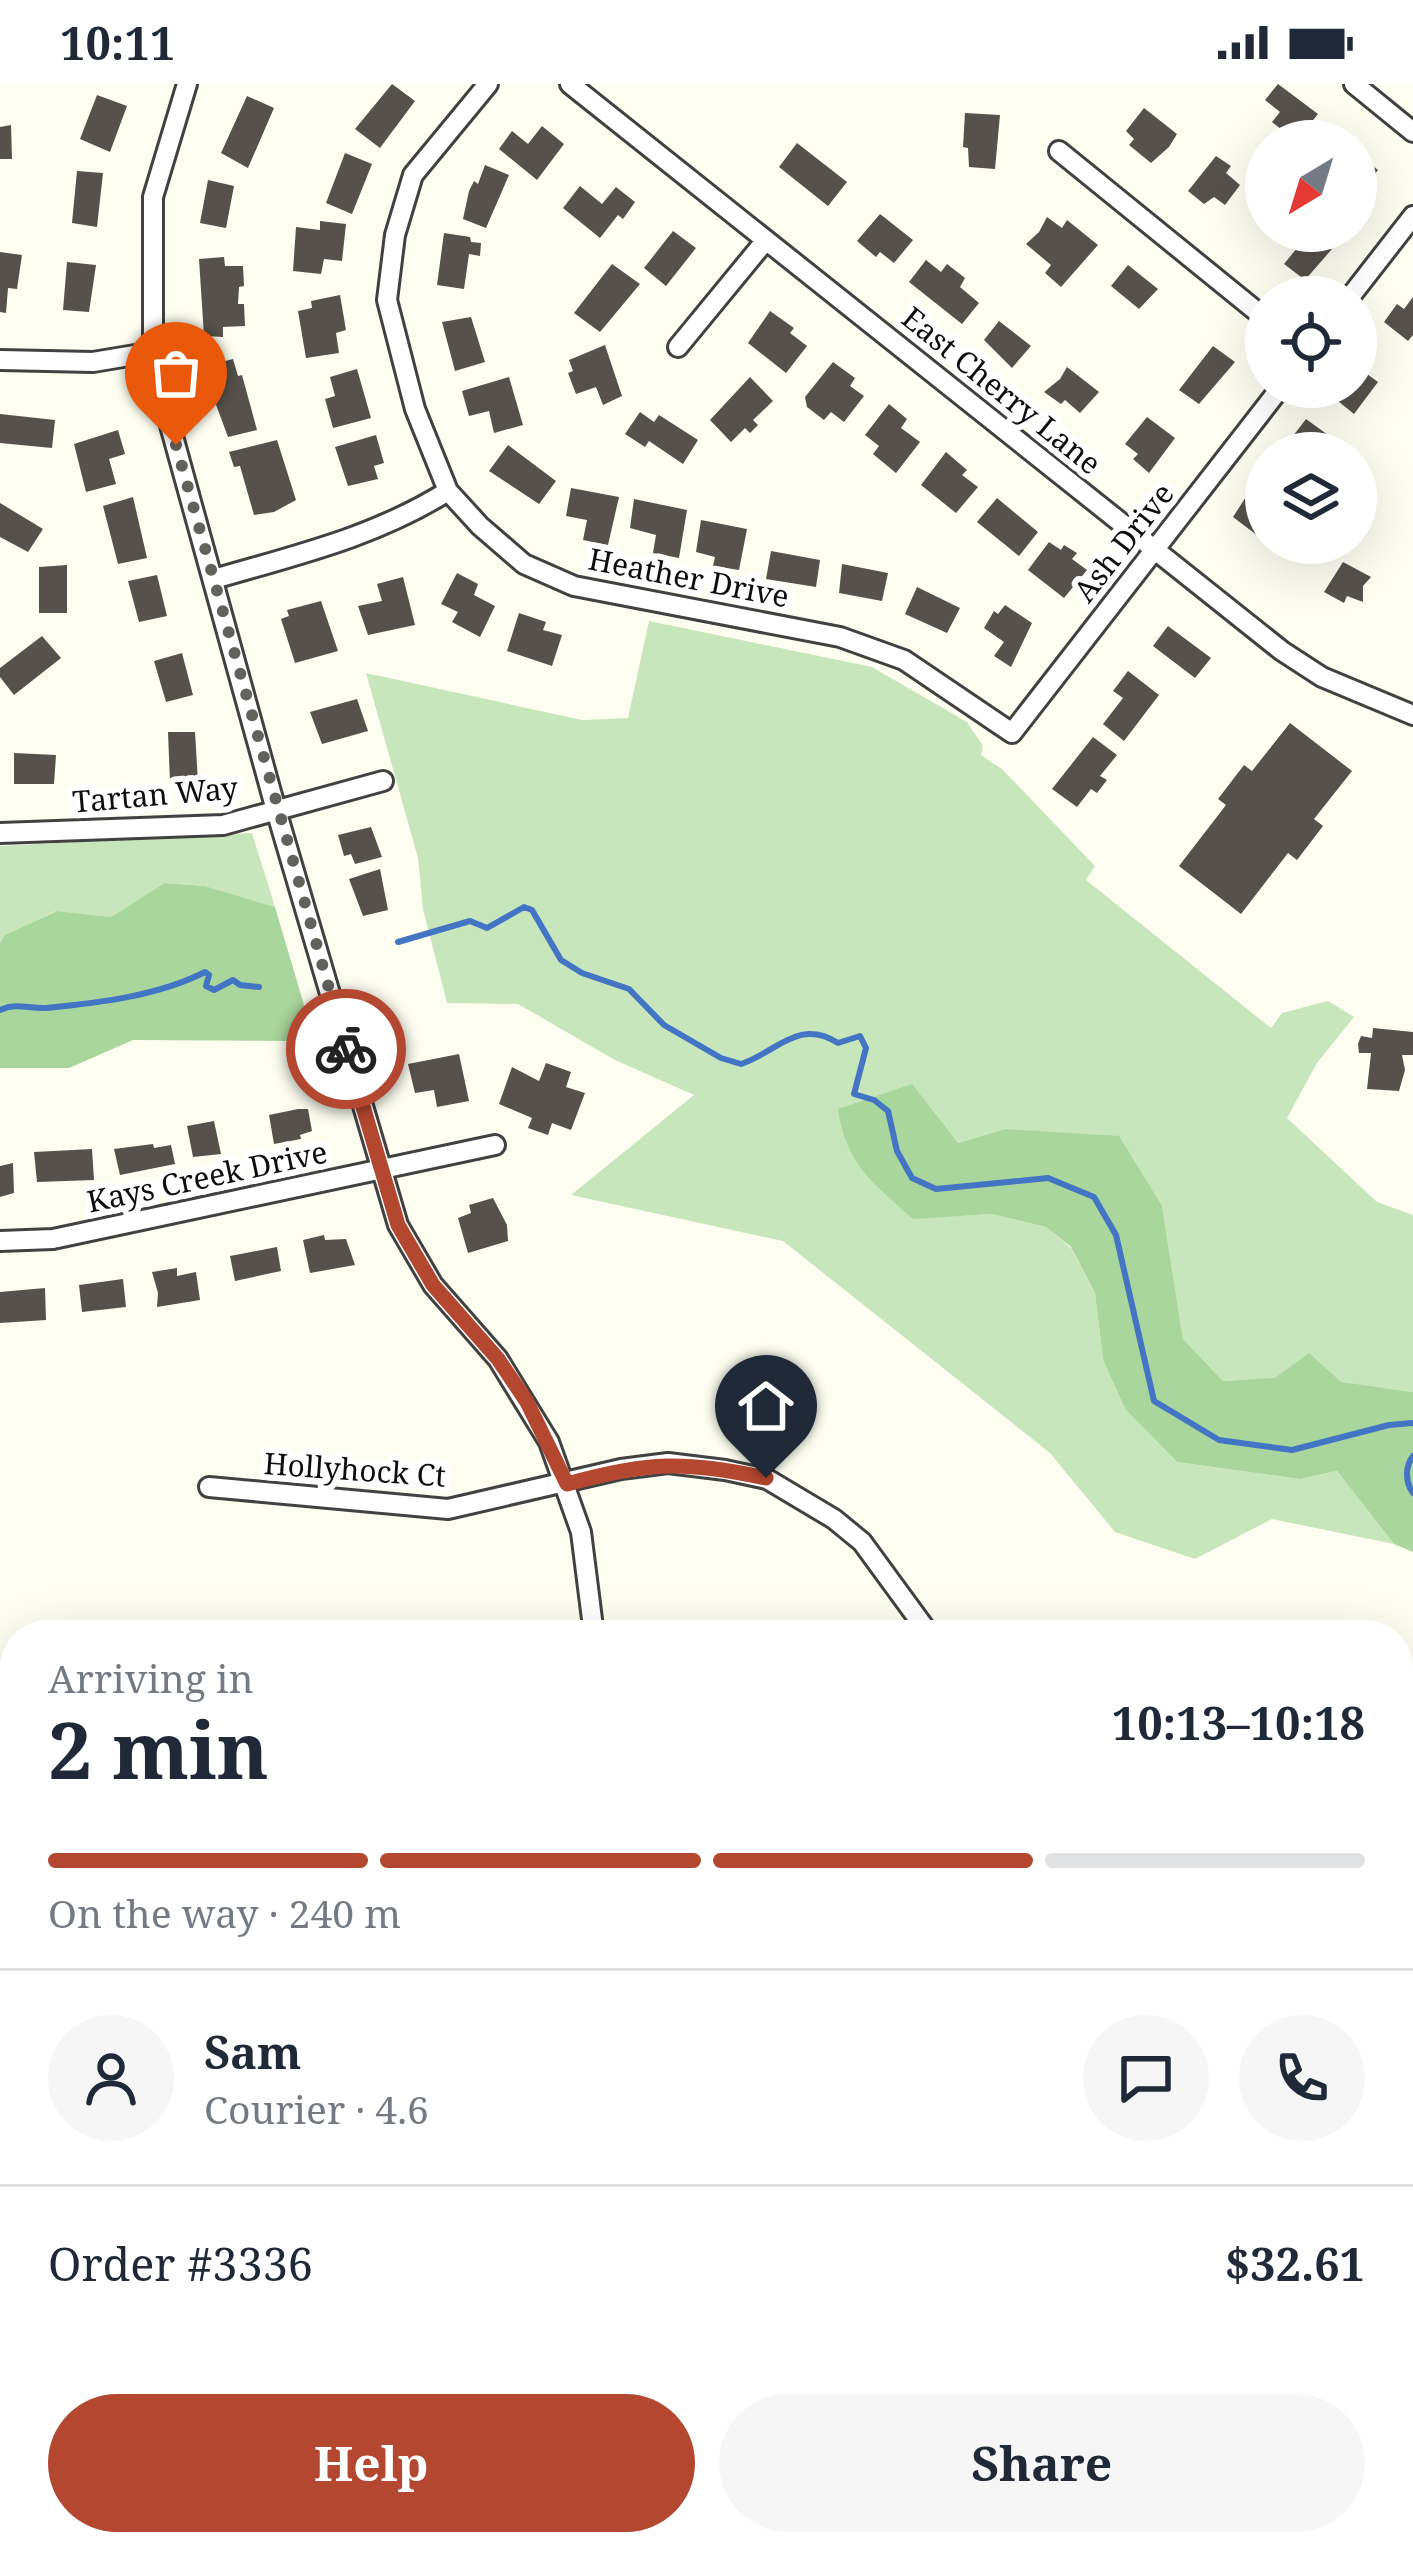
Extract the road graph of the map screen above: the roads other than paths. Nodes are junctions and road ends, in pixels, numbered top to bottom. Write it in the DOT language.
graph roads {
  1 [pos="187,84"];
  2 [pos="488,84"];
  3 [pos="570,84"];
  4 [pos="1354,84"];
  5 [pos="1413,132"];
  6 [pos="1060,151"];
  7 [pos="1413,216"];
  8 [pos="766,240"];
  9 [pos="1366,276"];
  10 [pos="1245,302"];
  11 [pos="678,346"];
  12 [pos="153,352"];
  13 [pos="0,360"];
  14 [pos="1265,408"];
  15 [pos="448,491"];
  16 [pos="1155,550"];
  17 [pos="214,579"];
  18 [pos="1413,715"];
  19 [pos="1012,733"];
  20 [pos="383,781"];
  21 [pos="276,810"];
  22 [pos="0,833"];
  23 [pos="495,1145"];
  24 [pos="382,1170"];
  25 [pos="0,1241"];
  26 [pos="567,1484"];
  27 [pos="208,1487"];
  28 [pos="592,1620"];
  29 [pos="919,1620"];
  1 -- 12 [label="street"];
  2 -- 15 [label="street, Heather Drive"];
  3 -- 8 [label="street, East Cherry Lane"];
  4 -- 5 [label="street"];
  6 -- 10 [label="street"];
  7 -- 9 [label="street"];
  8 -- 11 [label="street"];
  8 -- 16 [label="street, East Cherry Lane"];
  12 -- 13 [label="street"];
  12 -- 17 [label="street"];
  14 -- 16 [label="street, Ash Drive"];
  15 -- 17 [label="street"];
  15 -- 19 [label="street, Heather Drive"];
  16 -- 18 [label="street, East Cherry Lane"];
  16 -- 19 [label="street, Ash Drive"];
  17 -- 21 [label="street"];
  20 -- 21 [label="street, Tartan Way"];
  21 -- 22 [label="street, Tartan Way"];
  21 -- 24 [label="street"];
  23 -- 24 [label="street, Kays Creek Drive"];
  24 -- 25 [label="street, Kays Creek Drive"];
  24 -- 26 [label="street"];
  26 -- 27 [label="street, Hollyhock Ct"];
  26 -- 28 [label="street"];
  26 -- 29 [label="street, Hollyhock Ct"];
}
